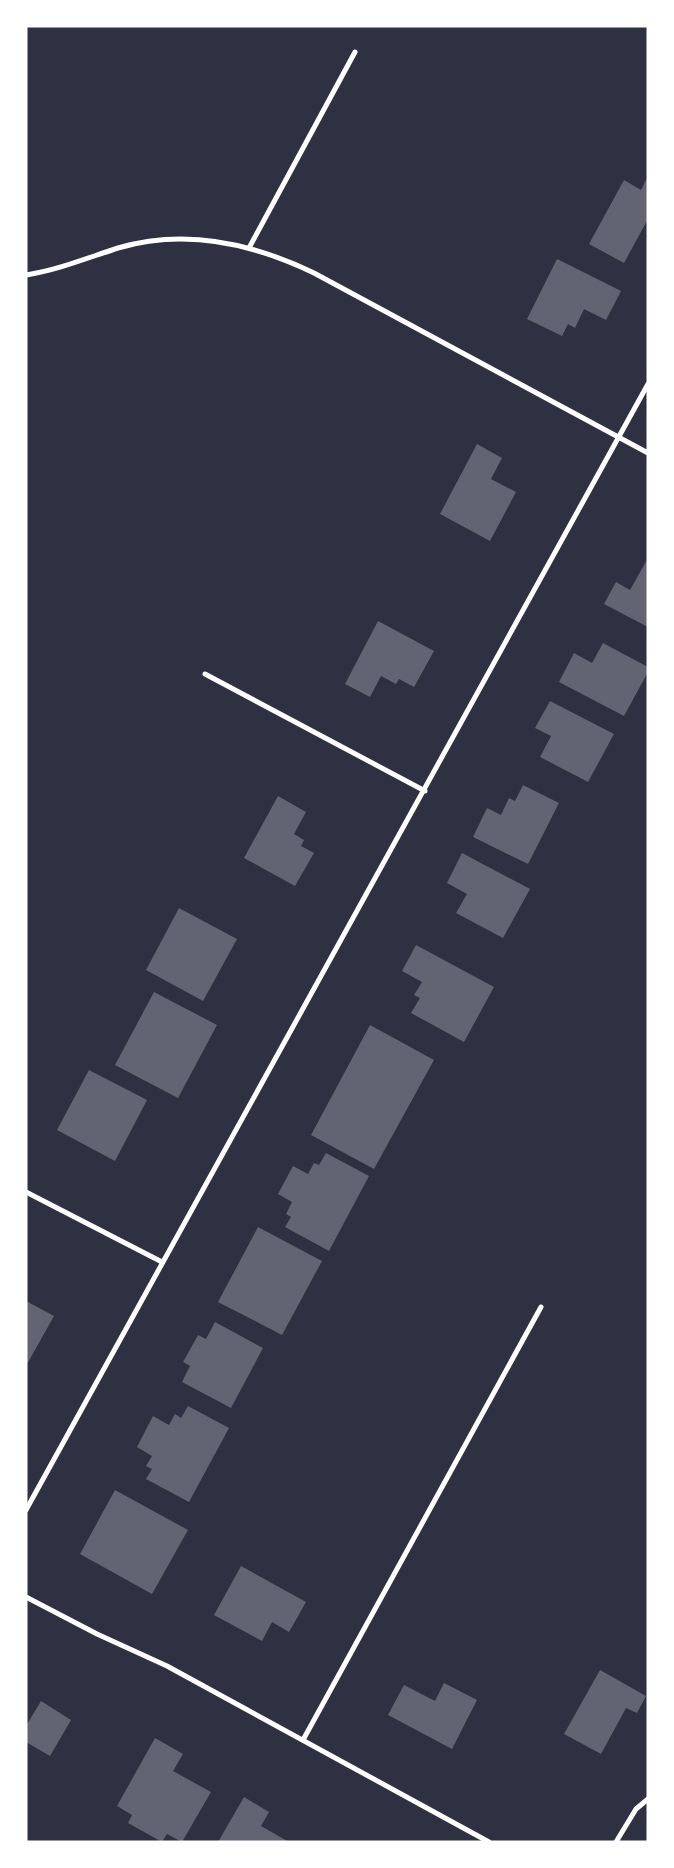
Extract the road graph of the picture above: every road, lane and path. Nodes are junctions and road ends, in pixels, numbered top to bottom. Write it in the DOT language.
graph roads {
  1 [pos="355,52"];
  2 [pos="249,248"];
  3 [pos="26,275"];
  4 [pos="648,384"];
  5 [pos="619,437"];
  6 [pos="648,453"];
  7 [pos="205,674"];
  8 [pos="425,791"];
  9 [pos="26,1192"];
  10 [pos="162,1262"];
  11 [pos="541,1307"];
  12 [pos="26,1510"];
  13 [pos="26,1597"];
  14 [pos="302,1740"];
  15 [pos="648,1799"];
  16 [pos="490,1842"];
  17 [pos="616,1842"];
  1 -- 2 [label="street"];
  2 -- 3 [label="street"];
  2 -- 5 [label="street"];
  4 -- 5 [label="street"];
  5 -- 6 [label="street"];
  5 -- 8 [label="street"];
  7 -- 8 [label="street"];
  8 -- 10 [label="street"];
  9 -- 10 [label="street"];
  10 -- 12 [label="street"];
  11 -- 14 [label="street"];
  13 -- 14 [label="street"];
  14 -- 16 [label="street"];
  15 -- 17 [label="street"];
}
